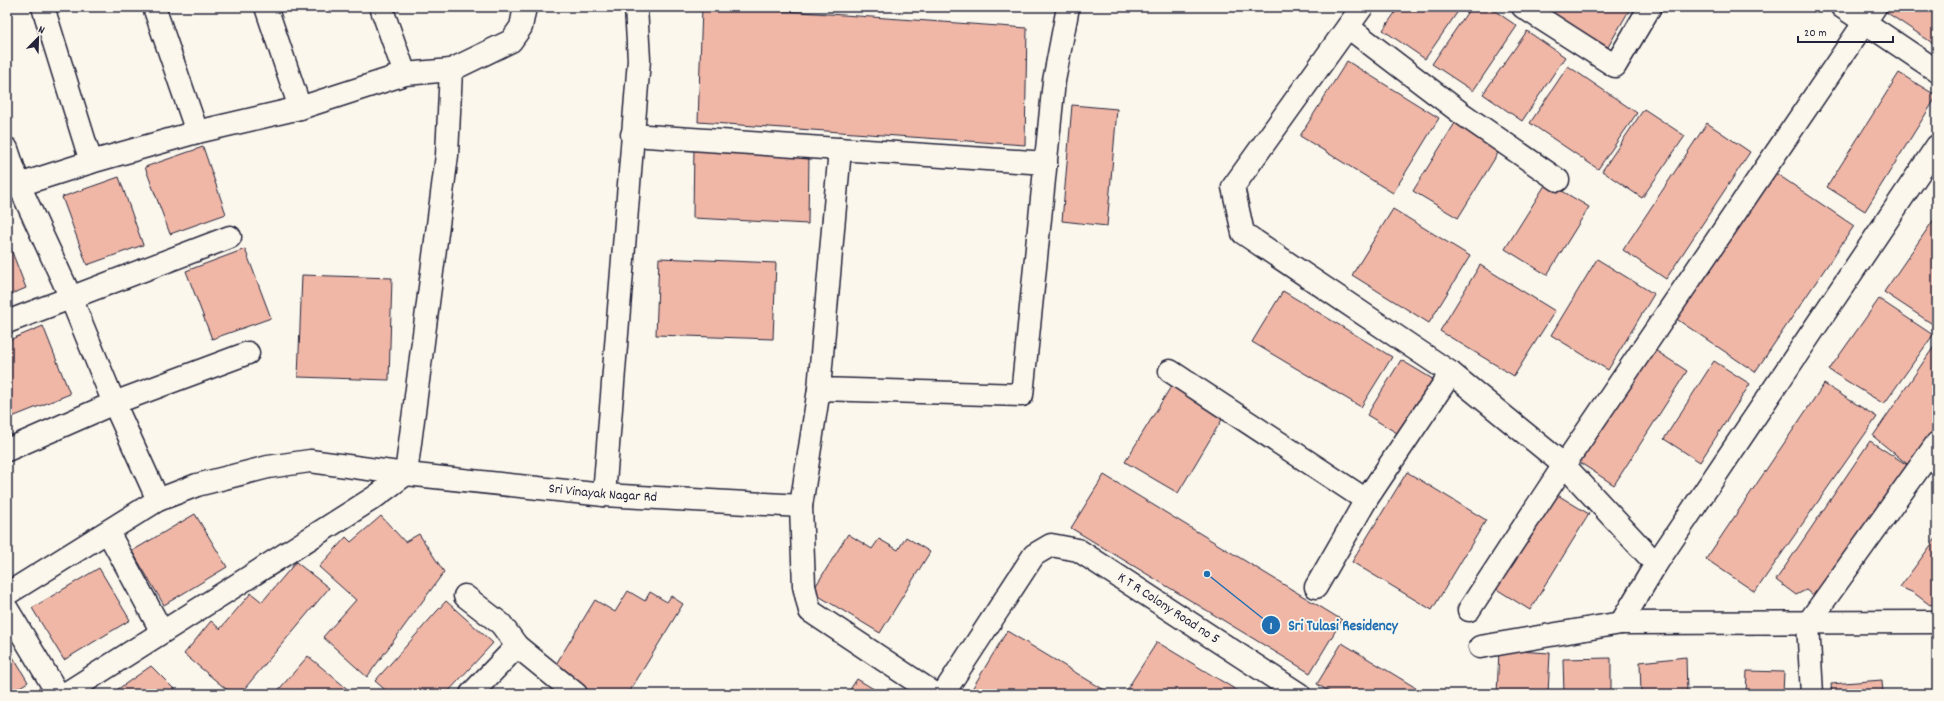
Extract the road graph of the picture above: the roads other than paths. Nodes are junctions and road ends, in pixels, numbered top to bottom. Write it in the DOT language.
graph roads {
  1 [pos="43,7"];
  2 [pos="154,7"];
  3 [pos="266,7"];
  4 [pos="381,7"];
  5 [pos="525,7"];
  6 [pos="636,7"];
  7 [pos="1068,7"];
  8 [pos="1362,7"];
  9 [pos="1523,7"];
  10 [pos="1650,7"];
  11 [pos="1842,7"];
  12 [pos="1870,14"];
  13 [pos="1348,27"];
  14 [pos="451,70"];
  15 [pos="1937,71"];
  16 [pos="405,74"];
  17 [pos="300,108"];
  18 [pos="197,132"];
  19 [pos="632,135"];
  20 [pos="1937,146"];
  21 [pos="840,149"];
  22 [pos="9,159"];
  23 [pos="91,162"];
  24 [pos="1046,163"];
  25 [pos="1558,180"];
  26 [pos="19,185"];
  27 [pos="230,237"];
  28 [pos="71,298"];
  29 [pos="7,322"];
  30 [pos="248,353"];
  31 [pos="1170,371"];
  32 [pos="1451,373"];
  33 [pos="819,389"];
  34 [pos="114,403"];
  35 [pos="1937,443"];
  36 [pos="7,450"];
  37 [pos="1564,465"];
  38 [pos="406,474"];
  39 [pos="604,495"];
  40 [pos="158,500"];
  41 [pos="1366,500"];
  42 [pos="801,506"];
  43 [pos="108,532"];
  44 [pos="1656,564"];
  45 [pos="1316,587"];
  46 [pos="7,594"];
  47 [pos="465,596"];
  48 [pos="7,609"];
  49 [pos="1469,610"];
  50 [pos="1937,622"];
  51 [pos="1621,623"];
  52 [pos="1808,623"];
  53 [pos="162,632"];
  54 [pos="516,646"];
  55 [pos="1480,647"];
  56 [pos="1292,692"];
  57 [pos="58,694"];
  58 [pos="65,694"];
  59 [pos="471,694"];
  60 [pos="576,694"];
  61 [pos="935,694"];
  62 [pos="943,694"];
  63 [pos="1812,694"];
  1 -- 23 [label="street"];
  2 -- 18 [label="street"];
  3 -- 17 [label="street"];
  4 -- 16 [label="street"];
  5 -- 14 [label="street"];
  6 -- 19 [label="street"];
  7 -- 24 [label="street"];
  8 -- 13 [label="street"];
  9 -- 10 [label="street"];
  11 -- 12 [label="street"];
  12 -- 15 [label="street"];
  12 -- 37 [label="street"];
  13 -- 25 [label="street"];
  13 -- 32 [label="street"];
  14 -- 16 [label="street"];
  14 -- 38 [label="street"];
  16 -- 17 [label="street"];
  17 -- 18 [label="street"];
  18 -- 23 [label="street"];
  19 -- 21 [label="street"];
  19 -- 39 [label="street"];
  20 -- 44 [label="street"];
  21 -- 24 [label="street"];
  21 -- 33 [label="street"];
  22 -- 26 [label="street"];
  23 -- 26 [label="street"];
  24 -- 33 [label="street"];
  26 -- 28 [label="street"];
  27 -- 28 [label="street"];
  28 -- 29 [label="street"];
  28 -- 34 [label="street"];
  30 -- 34 [label="street"];
  31 -- 41 [label="street"];
  32 -- 37 [label="street"];
  32 -- 41 [label="street"];
  33 -- 42 [label="street"];
  34 -- 36 [label="street"];
  34 -- 40 [label="street"];
  35 -- 52 [label="street"];
  37 -- 44 [label="street"];
  37 -- 49 [label="street"];
  38 -- 39 [label="street, Sri Vinayak Nagar Rd"];
  38 -- 40 [label="street, Sri Vinayak Nagar Rd"];
  38 -- 53 [label="street"];
  39 -- 42 [label="street, Sri Vinayak Nagar Rd"];
  40 -- 43 [label="street, Sri Vinayak Nagar Rd"];
  41 -- 45 [label="street"];
  42 -- 61 [label="street"];
  43 -- 46 [label="street, Sri Vinayak Nagar Rd"];
  43 -- 53 [label="street"];
  44 -- 51 [label="street"];
  47 -- 54 [label="street"];
  48 -- 57 [label="street"];
  50 -- 52 [label="street"];
  51 -- 52 [label="street"];
  51 -- 55 [label="street"];
  52 -- 63 [label="street"];
  53 -- 58 [label="street"];
  54 -- 59 [label="street"];
  54 -- 60 [label="street"];
  56 -- 62 [label="street, K T R Colony Road no 5"];
}
